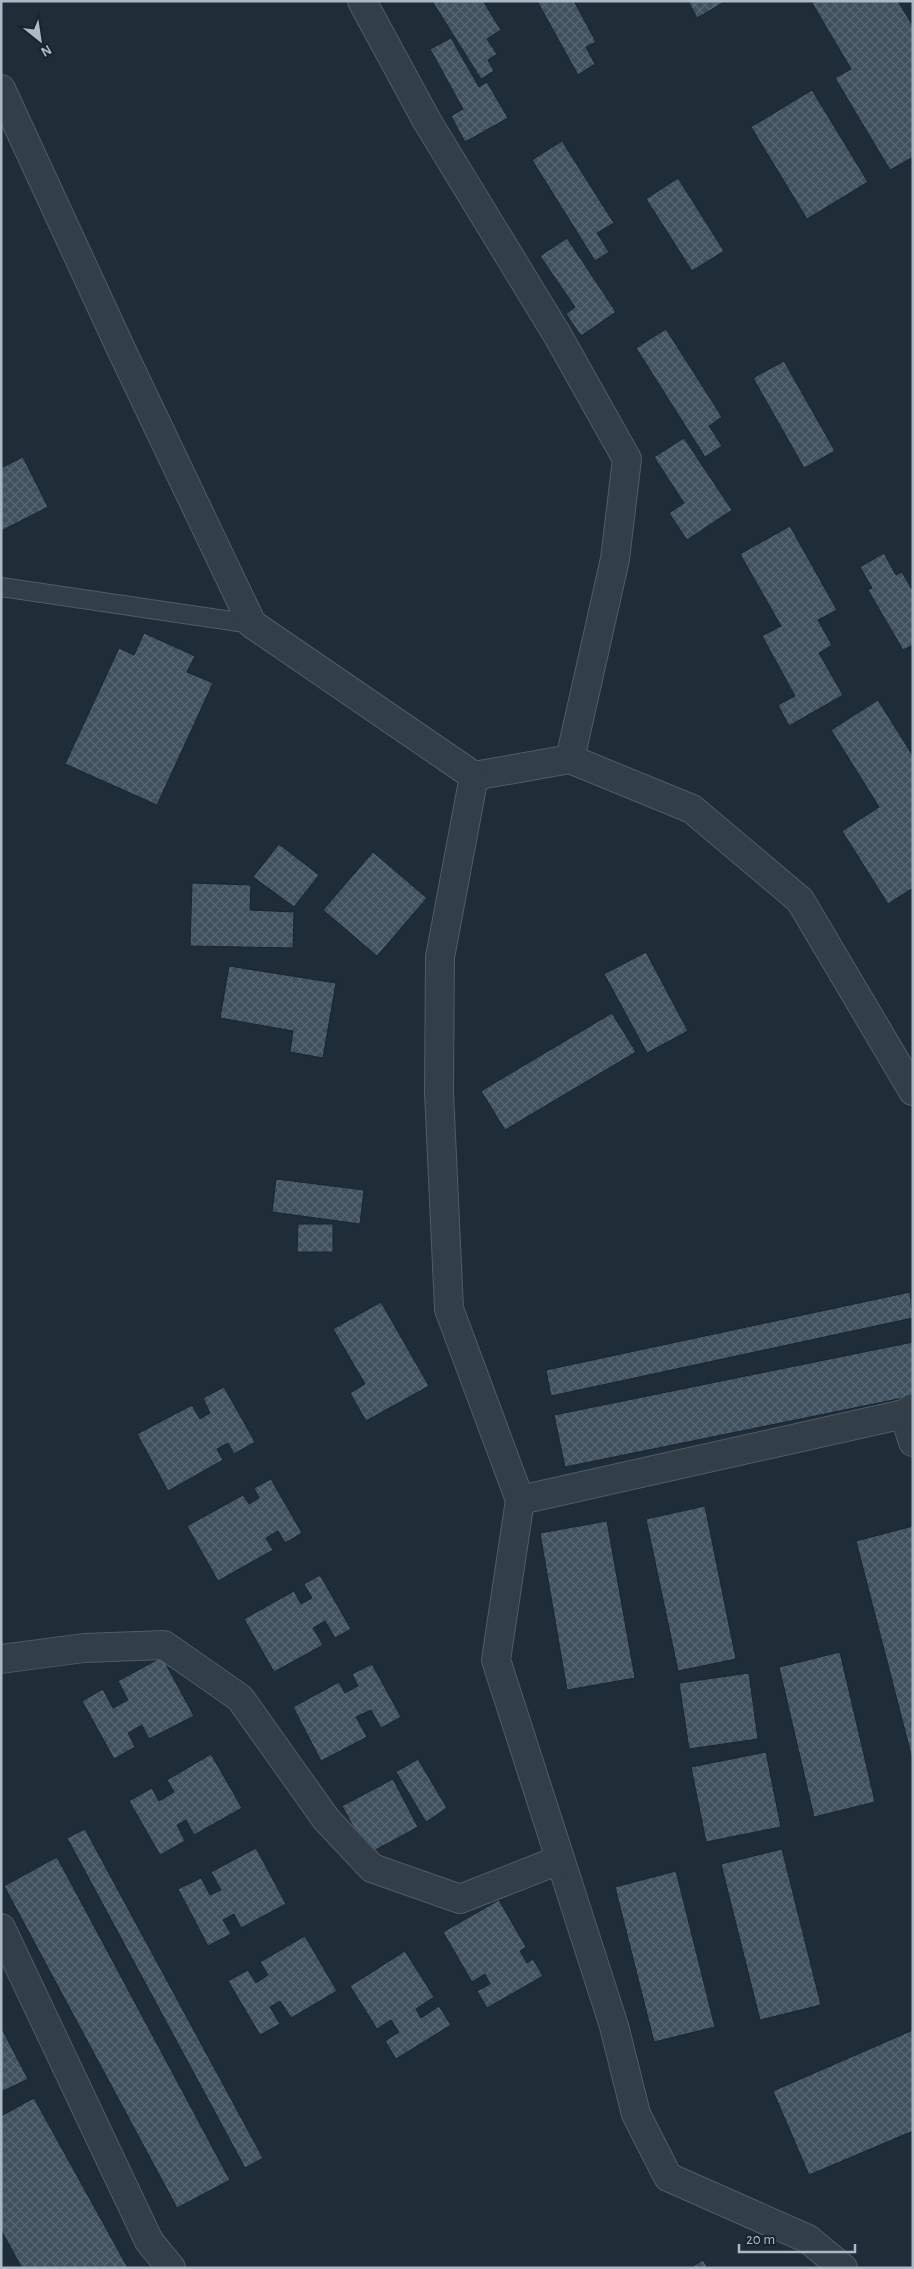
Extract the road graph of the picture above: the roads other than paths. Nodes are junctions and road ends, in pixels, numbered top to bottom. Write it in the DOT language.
graph roads {
  1 [pos="362,1"];
  2 [pos="1,89"];
  3 [pos="1,587"];
  4 [pos="252,624"];
  5 [pos="570,759"];
  6 [pos="474,776"];
  7 [pos="909,1077"];
  8 [pos="908,1411"];
  9 [pos="913,1442"];
  10 [pos="520,1500"];
  11 [pos="1,1658"];
  12 [pos="559,1860"];
  13 [pos="1,1928"];
  14 [pos="171,2268"];
  15 [pos="843,2268"];
  1 -- 5 [label="street"];
  2 -- 4 [label="street"];
  3 -- 4 [label="lane"];
  4 -- 6 [label="street"];
  5 -- 6 [label="street"];
  5 -- 7 [label="street"];
  6 -- 10 [label="street"];
  8 -- 9 [label="street"];
  8 -- 10 [label="street"];
  10 -- 12 [label="street"];
  11 -- 12 [label="street"];
  12 -- 15 [label="street"];
  13 -- 14 [label="street"];
}
